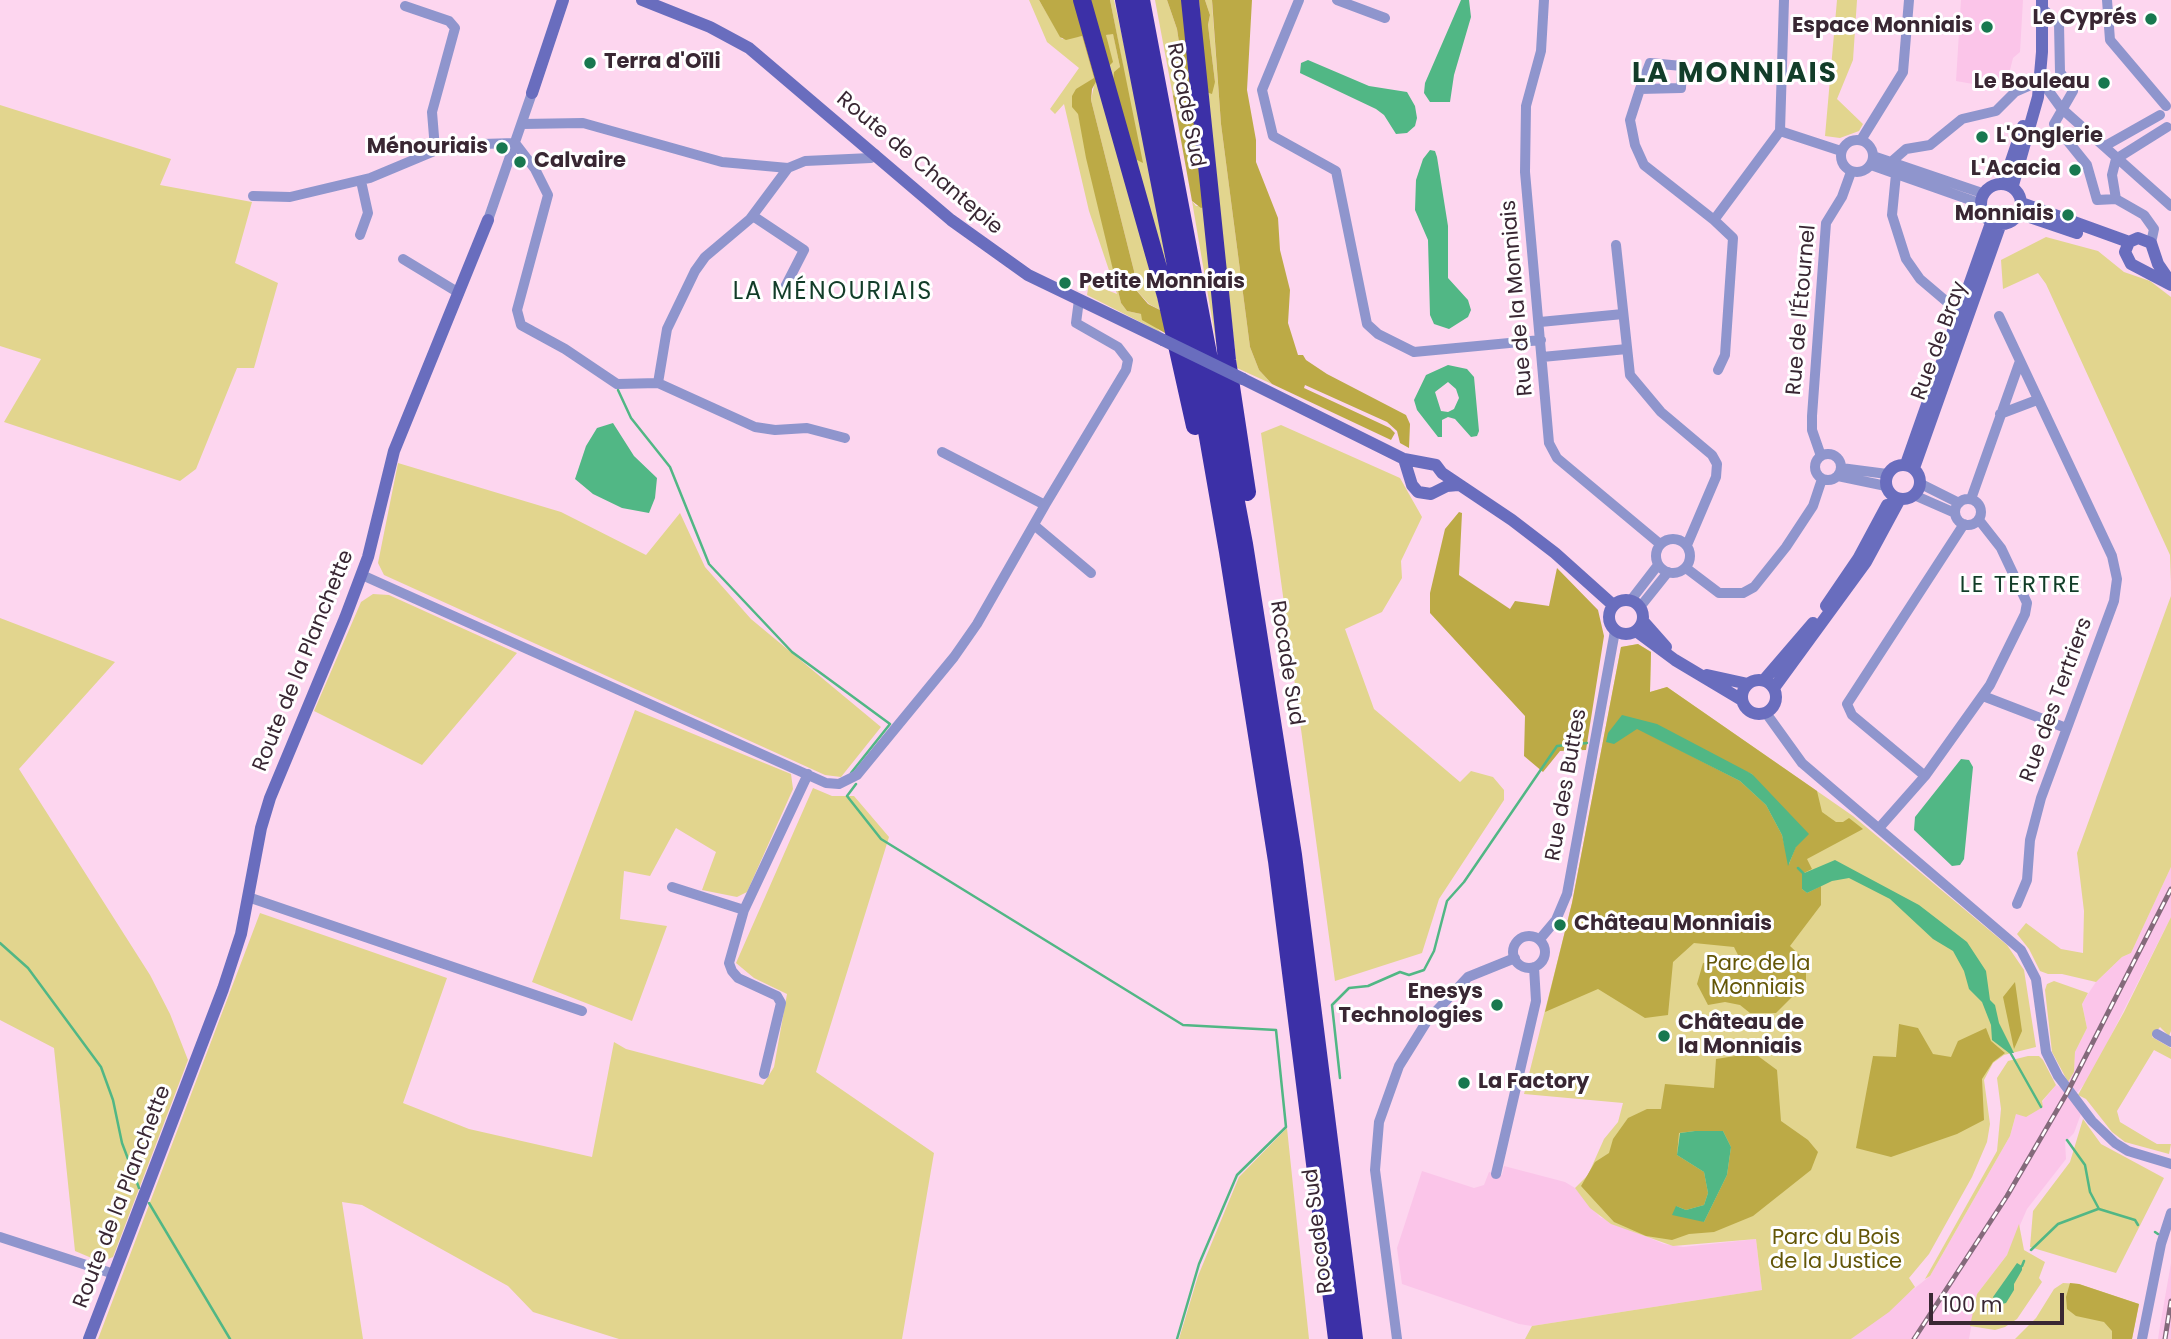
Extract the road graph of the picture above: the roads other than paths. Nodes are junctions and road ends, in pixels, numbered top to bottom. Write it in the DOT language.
graph roads {
  1 [pos="563,0"];
  2 [pos="642,0"];
  3 [pos="1082,0"];
  4 [pos="1124,0"];
  5 [pos="1141,0"];
  6 [pos="1148,0"];
  7 [pos="1190,0"];
  8 [pos="1300,0"];
  9 [pos="1337,0"];
  10 [pos="1544,0"];
  11 [pos="1784,0"];
  12 [pos="1909,0"];
  13 [pos="2106,0"];
  14 [pos="2040,3"];
  15 [pos="669,5"];
  16 [pos="405,6"];
  17 [pos="1385,18"];
  18 [pos="1145,19"];
  19 [pos="2036,82"];
  20 [pos="1640,89"];
  21 [pos="532,93"];
  22 [pos="2169,105"];
  23 [pos="2062,108"];
  24 [pos="2160,115"];
  25 [pos="522,124"];
  26 [pos="2169,127"];
  27 [pos="1780,131"];
  28 [pos="1861,141"];
  29 [pos="515,143"];
  30 [pos="2105,146"];
  31 [pos="435,149"];
  32 [pos="1841,151"];
  33 [pos="875,154"];
  34 [pos="2116,159"];
  35 [pos="1872,161"];
  36 [pos="1890,163"];
  37 [pos="788,168"];
  38 [pos="1851,172"];
  39 [pos="1896,174"];
  40 [pos="361,181"];
  41 [pos="2009,184"];
  42 [pos="253,197"];
  43 [pos="1981,198"];
  44 [pos="2116,200"];
  45 [pos="2171,206"];
  46 [pos="2022,209"];
  47 [pos="753,216"];
  48 [pos="488,220"];
  49 [pos="1714,220"];
  50 [pos="1995,225"];
  51 [pos="360,235"];
  52 [pos="1616,245"];
  53 [pos="2127,247"];
  54 [pos="2153,249"];
  55 [pos="403,259"];
  56 [pos="2139,267"];
  57 [pos="2171,284"];
  58 [pos="783,291"];
  59 [pos="459,293"];
  60 [pos="1079,300"];
  61 [pos="1960,313"];
  62 [pos="1623,314"];
  63 [pos="1999,316"];
  64 [pos="1539,322"];
  65 [pos="1541,340"];
  66 [pos="1627,349"];
  67 [pos="1542,357"];
  68 [pos="2020,360"];
  69 [pos="1718,370"];
  70 [pos="658,383"];
  71 [pos="2036,400"];
  72 [pos="2000,414"];
  73 [pos="845,438"];
  74 [pos="942,452"];
  75 [pos="1821,456"];
  76 [pos="1404,459"];
  77 [pos="1422,464"];
  78 [pos="1910,466"];
  79 [pos="1839,472"];
  80 [pos="1442,473"];
  81 [pos="1412,475"];
  82 [pos="1822,479"];
  83 [pos="1458,485"];
  84 [pos="1891,488"];
  85 [pos="1917,489"];
  86 [pos="1438,490"];
  87 [pos="1971,499"];
  88 [pos="1045,505"];
  89 [pos="1957,508"];
  90 [pos="1979,520"];
  91 [pos="1964,524"];
  92 [pos="1034,525"];
  93 [pos="1660,544"];
  94 [pos="1687,545"];
  95 [pos="1228,552"];
  96 [pos="1658,565"];
  97 [pos="1686,568"];
  98 [pos="1668,572"];
  99 [pos="1091,573"];
  100 [pos="362,575"];
  101 [pos="1252,597"];
  102 [pos="1636,604"];
  103 [pos="1613,605"];
  104 [pos="1639,626"];
  105 [pos="1615,631"];
  106 [pos="1748,684"];
  107 [pos="1769,684"];
  108 [pos="1983,696"];
  109 [pos="1742,700"];
  110 [pos="1766,713"];
  111 [pos="2066,728"];
  112 [pos="808,774"];
  113 [pos="1924,776"];
  114 [pos="1880,827"];
  115 [pos="672,887"];
  116 [pos="248,897"];
  117 [pos="2017,904"];
  118 [pos="744,910"];
  119 [pos="1540,939"];
  120 [pos="1514,958"];
  121 [pos="1534,967"];
  122 [pos="582,1011"];
  123 [pos="2157,1034"];
  124 [pos="2171,1042"];
  125 [pos="764,1073"];
  126 [pos="2171,1164"];
  127 [pos="1496,1174"];
  128 [pos="2171,1213"];
  129 [pos="0,1237"];
  130 [pos="114,1274"];
  131 [pos="89,1339"];
  132 [pos="1337,1339"];
  133 [pos="1354,1339"];
  134 [pos="1397,1339"];
  135 [pos="2142,1339"];
  1 -- 21 [label="street, Route de la Planchette"];
  2 -- 15 [label="street, Route de Chantepie"];
  3 -- 95 [label="highway"];
  4 -- 95 [label="highway, Rocade Sud"];
  5 -- 18 [label="highway, Rocade Sud"];
  6 -- 18 [label="highway"];
  7 -- 101 [label="highway"];
  8 -- 65 [label="street"];
  9 -- 17 [label="street"];
  10 -- 64 [label="street, Rue de la Monniais"];
  11 -- 27 [label="street"];
  12 -- 28 [label="street"];
  13 -- 22 [label="street"];
  14 -- 19 [label="street"];
  14 -- 23 [label="street"];
  15 -- 33 [label="street, Route de Chantepie"];
  16 -- 31 [label="street"];
  18 -- 101 [label="highway, Rocade Sud"];
  19 -- 23 [label="street"];
  19 -- 36 [label="street"];
  19 -- 41 [label="street"];
  20 -- 20 [label="street"];
  20 -- 49 [label="street"];
  21 -- 25 [label="street, Route de la Planchette"];
  22 -- 24 [label="street"];
  23 -- 30 [label="street"];
  23 -- 44 [label="street"];
  24 -- 26 [label="street"];
  24 -- 30 [label="street"];
  25 -- 29 [label="street, Route de la Planchette"];
  25 -- 37 [label="street"];
  26 -- 34 [label="street"];
  27 -- 32 [label="street"];
  27 -- 49 [label="street"];
  28 -- 32 [label="street"];
  28 -- 35 [label="street"];
  29 -- 31 [label="street"];
  29 -- 48 [label="street, Route de la Planchette"];
  29 -- 70 [label="street"];
  30 -- 34 [label="street"];
  31 -- 40 [label="street"];
  32 -- 38 [label="street"];
  33 -- 37 [label="street"];
  33 -- 60 [label="street, Route de Chantepie"];
  34 -- 44 [label="street"];
  34 -- 45 [label="street"];
  35 -- 36 [label="street"];
  35 -- 38 [label="street"];
  35 -- 39 [label="street"];
  36 -- 43 [label="street"];
  37 -- 47 [label="street"];
  38 -- 75 [label="street, Rue de l'Étournel"];
  39 -- 43 [label="street"];
  39 -- 61 [label="street"];
  40 -- 42 [label="street"];
  40 -- 51 [label="street"];
  41 -- 43 [label="street"];
  41 -- 46 [label="street"];
  43 -- 50 [label="street"];
  44 -- 54 [label="street"];
  46 -- 50 [label="street"];
  46 -- 53 [label="street"];
  47 -- 58 [label="street"];
  47 -- 70 [label="street"];
  48 -- 59 [label="street, Route de la Planchette"];
  49 -- 69 [label="street"];
  50 -- 61 [label="street, Rue de Bray"];
  50 -- 78 [label="street, Rue de Bray"];
  52 -- 62 [label="street"];
  53 -- 54 [label="street"];
  53 -- 56 [label="street"];
  54 -- 56 [label="street"];
  54 -- 57 [label="street"];
  55 -- 59 [label="street"];
  56 -- 57 [label="street"];
  59 -- 100 [label="street, Route de la Planchette"];
  60 -- 76 [label="street, Route de Chantepie, bridge"];
  60 -- 88 [label="street"];
  61 -- 78 [label="street, Rue de Bray"];
  62 -- 64 [label="street"];
  62 -- 66 [label="street"];
  63 -- 68 [label="street, Rue des Tertriers"];
  64 -- 65 [label="street, Rue de la Monniais"];
  65 -- 67 [label="street, Rue de la Monniais"];
  66 -- 67 [label="street"];
  66 -- 94 [label="street"];
  67 -- 93 [label="street, Rue de la Monniais"];
  68 -- 71 [label="street, Rue des Tertriers"];
  68 -- 72 [label="street"];
  70 -- 73 [label="street"];
  71 -- 72 [label="street"];
  71 -- 111 [label="street, Rue des Tertriers"];
  72 -- 87 [label="street"];
  74 -- 88 [label="street"];
  75 -- 79 [label="street"];
  75 -- 82 [label="street"];
  76 -- 77 [label="street, Route de Chantepie"];
  76 -- 81 [label="street"];
  77 -- 80 [label="street"];
  77 -- 81 [label="street"];
  78 -- 84 [label="street"];
  78 -- 85 [label="street"];
  79 -- 82 [label="street"];
  79 -- 84 [label="street"];
  80 -- 83 [label="street"];
  80 -- 86 [label="street"];
  81 -- 86 [label="street"];
  82 -- 97 [label="street"];
  83 -- 86 [label="street"];
  83 -- 103 [label="street"];
  84 -- 85 [label="street"];
  84 -- 107 [label="street"];
  85 -- 89 [label="street"];
  87 -- 89 [label="street"];
  87 -- 90 [label="street"];
  88 -- 92 [label="street"];
  89 -- 91 [label="street"];
  90 -- 91 [label="street"];
  90 -- 108 [label="street"];
  91 -- 113 [label="street"];
  92 -- 99 [label="street"];
  92 -- 112 [label="street"];
  93 -- 94 [label="street"];
  93 -- 96 [label="street"];
  94 -- 97 [label="street"];
  95 -- 132 [label="highway, Rocade Sud"];
  96 -- 98 [label="street"];
  96 -- 102 [label="street"];
  97 -- 98 [label="street"];
  98 -- 102 [label="street"];
  100 -- 112 [label="street"];
  100 -- 116 [label="street, Route de la Planchette"];
  101 -- 133 [label="highway, Rocade Sud"];
  102 -- 103 [label="street"];
  102 -- 104 [label="street"];
  103 -- 105 [label="street"];
  104 -- 105 [label="street"];
  104 -- 106 [label="street"];
  104 -- 109 [label="street"];
  105 -- 119 [label="street, Rue des Buttes"];
  106 -- 107 [label="street"];
  106 -- 109 [label="street"];
  107 -- 110 [label="street"];
  108 -- 111 [label="street"];
  108 -- 113 [label="street"];
  109 -- 110 [label="street"];
  110 -- 114 [label="street"];
  111 -- 117 [label="street, Rue des Tertriers"];
  112 -- 118 [label="street"];
  113 -- 114 [label="street"];
  114 -- 126 [label="street"];
  115 -- 118 [label="street"];
  116 -- 122 [label="street"];
  116 -- 130 [label="street, Route de la Planchette"];
  118 -- 125 [label="street"];
  119 -- 120 [label="street"];
  119 -- 121 [label="street"];
  120 -- 121 [label="street"];
  120 -- 134 [label="street"];
  121 -- 127 [label="street"];
  123 -- 124 [label="street"];
  128 -- 135 [label="street"];
  129 -- 130 [label="street"];
  130 -- 131 [label="street, Route de la Planchette"];
}
